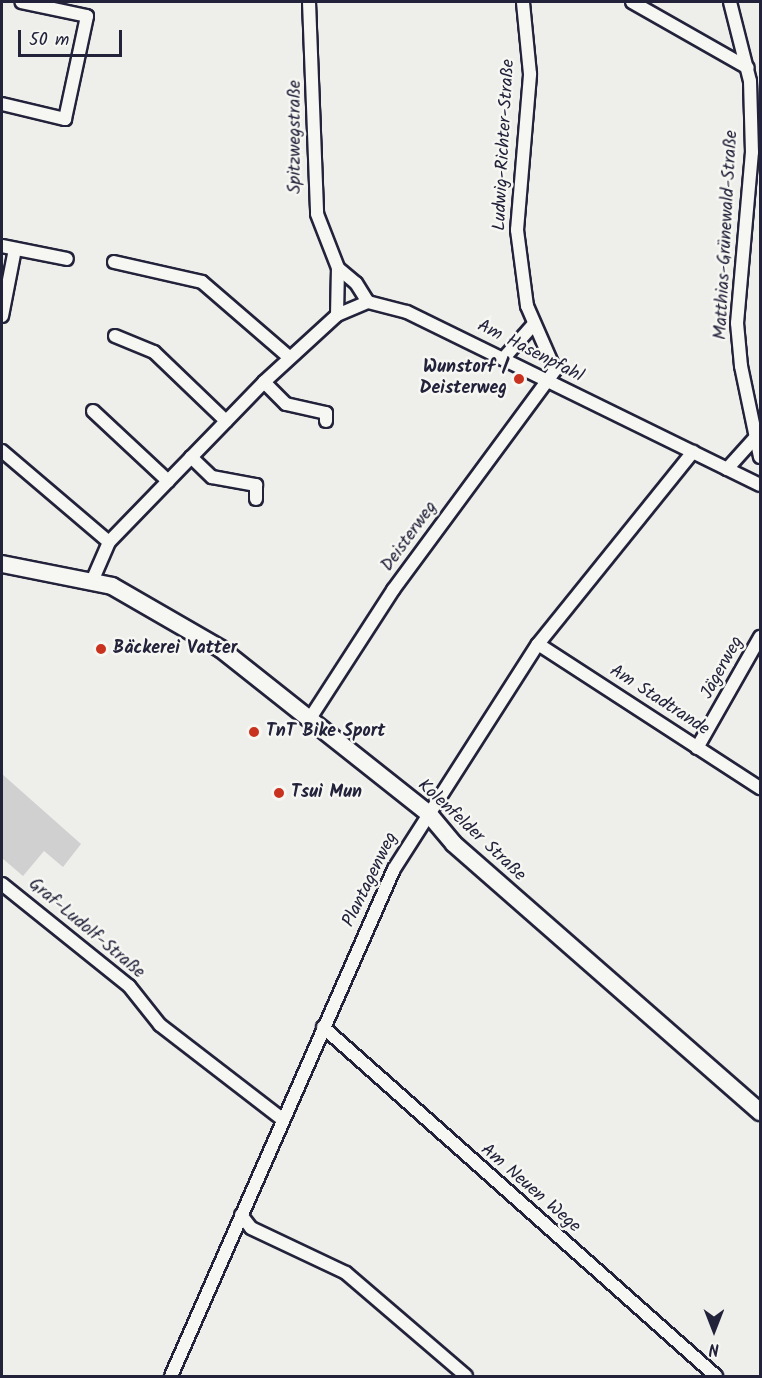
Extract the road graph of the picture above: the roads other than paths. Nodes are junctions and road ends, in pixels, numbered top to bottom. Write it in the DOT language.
graph roads {
  1 [pos="21,2"];
  2 [pos="309,2"];
  3 [pos="523,2"];
  4 [pos="632,2"];
  5 [pos="730,2"];
  6 [pos="78,8"];
  7 [pos="748,68"];
  8 [pos="2,105"];
  9 [pos="2,246"];
  10 [pos="15,249"];
  11 [pos="67,258"];
  12 [pos="114,262"];
  13 [pos="338,268"];
  14 [pos="368,302"];
  15 [pos="337,315"];
  16 [pos="2,316"];
  17 [pos="533,325"];
  18 [pos="115,336"];
  19 [pos="289,357"];
  20 [pos="503,359"];
  21 [pos="264,382"];
  22 [pos="550,382"];
  23 [pos="93,411"];
  24 [pos="226,421"];
  25 [pos="326,421"];
  26 [pos="754,439"];
  27 [pos="2,451"];
  28 [pos="693,452"];
  29 [pos="191,457"];
  30 [pos="760,457"];
  31 [pos="727,469"];
  32 [pos="168,481"];
  33 [pos="760,484"];
  34 [pos="256,500"];
  35 [pos="109,542"];
  36 [pos="2,564"];
  37 [pos="93,579"];
  38 [pos="760,637"];
  39 [pos="538,644"];
  40 [pos="309,720"];
  41 [pos="698,748"];
  42 [pos="760,788"];
  43 [pos="428,813"];
  44 [pos="2,884"];
  45 [pos="323,1027"];
  46 [pos="760,1112"];
  47 [pos="282,1119"];
  48 [pos="241,1215"];
  49 [pos="171,1377"];
  50 [pos="466,1377"];
  51 [pos="716,1377"];
  1 -- 6 [label="street"];
  2 -- 13 [label="street, Spitzwegstraße"];
  3 -- 17 [label="street, Ludwig-Richter-Straße"];
  4 -- 7 [label="street"];
  5 -- 7 [label="street, Matthias-Grünewald-Straße"];
  6 -- 8 [label="street"];
  7 -- 26 [label="street, Matthias-Grünewald-Straße"];
  9 -- 10 [label="street"];
  10 -- 11 [label="street"];
  10 -- 16 [label="street"];
  12 -- 19 [label="street"];
  13 -- 14 [label="street, Spitzwegstraße"];
  13 -- 15 [label="street, Spitzwegstraße"];
  14 -- 15 [label="street"];
  14 -- 20 [label="street, Am Hasenpfahl"];
  15 -- 19 [label="street"];
  17 -- 20 [label="street"];
  17 -- 22 [label="street, Ludwig-Richter-Straße"];
  18 -- 24 [label="street"];
  19 -- 21 [label="street"];
  20 -- 22 [label="street, Am Hasenpfahl"];
  21 -- 24 [label="street"];
  21 -- 25 [label="street"];
  22 -- 28 [label="street, Am Hasenpfahl"];
  22 -- 40 [label="street, Deisterweg"];
  23 -- 32 [label="street"];
  24 -- 29 [label="street"];
  26 -- 30 [label="street, Matthias-Grünewald-Straße"];
  26 -- 31 [label="street"];
  27 -- 35 [label="street"];
  28 -- 31 [label="street, Am Hasenpfahl"];
  28 -- 39 [label="street, Plantagenweg"];
  29 -- 32 [label="street"];
  29 -- 34 [label="street"];
  31 -- 33 [label="street, Am Hasenpfahl"];
  32 -- 35 [label="street"];
  35 -- 37 [label="street"];
  36 -- 37 [label="main road, Kolenfelder Straße"];
  37 -- 40 [label="main road, Kolenfelder Straße"];
  38 -- 41 [label="street, Jägerweg"];
  39 -- 41 [label="street, Am Stadtrande"];
  39 -- 43 [label="street, Plantagenweg"];
  40 -- 43 [label="main road, Kolenfelder Straße"];
  41 -- 42 [label="street, Am Stadtrande"];
  43 -- 45 [label="street, Plantagenweg"];
  43 -- 46 [label="main road, Kolenfelder Straße"];
  44 -- 47 [label="street, Graf-Ludolf-Straße"];
  45 -- 47 [label="street, Plantagenweg"];
  45 -- 51 [label="street, Am Neuen Wege"];
  47 -- 48 [label="street, Plantagenweg"];
  48 -- 49 [label="street, Plantagenweg"];
  48 -- 50 [label="street"];
}
